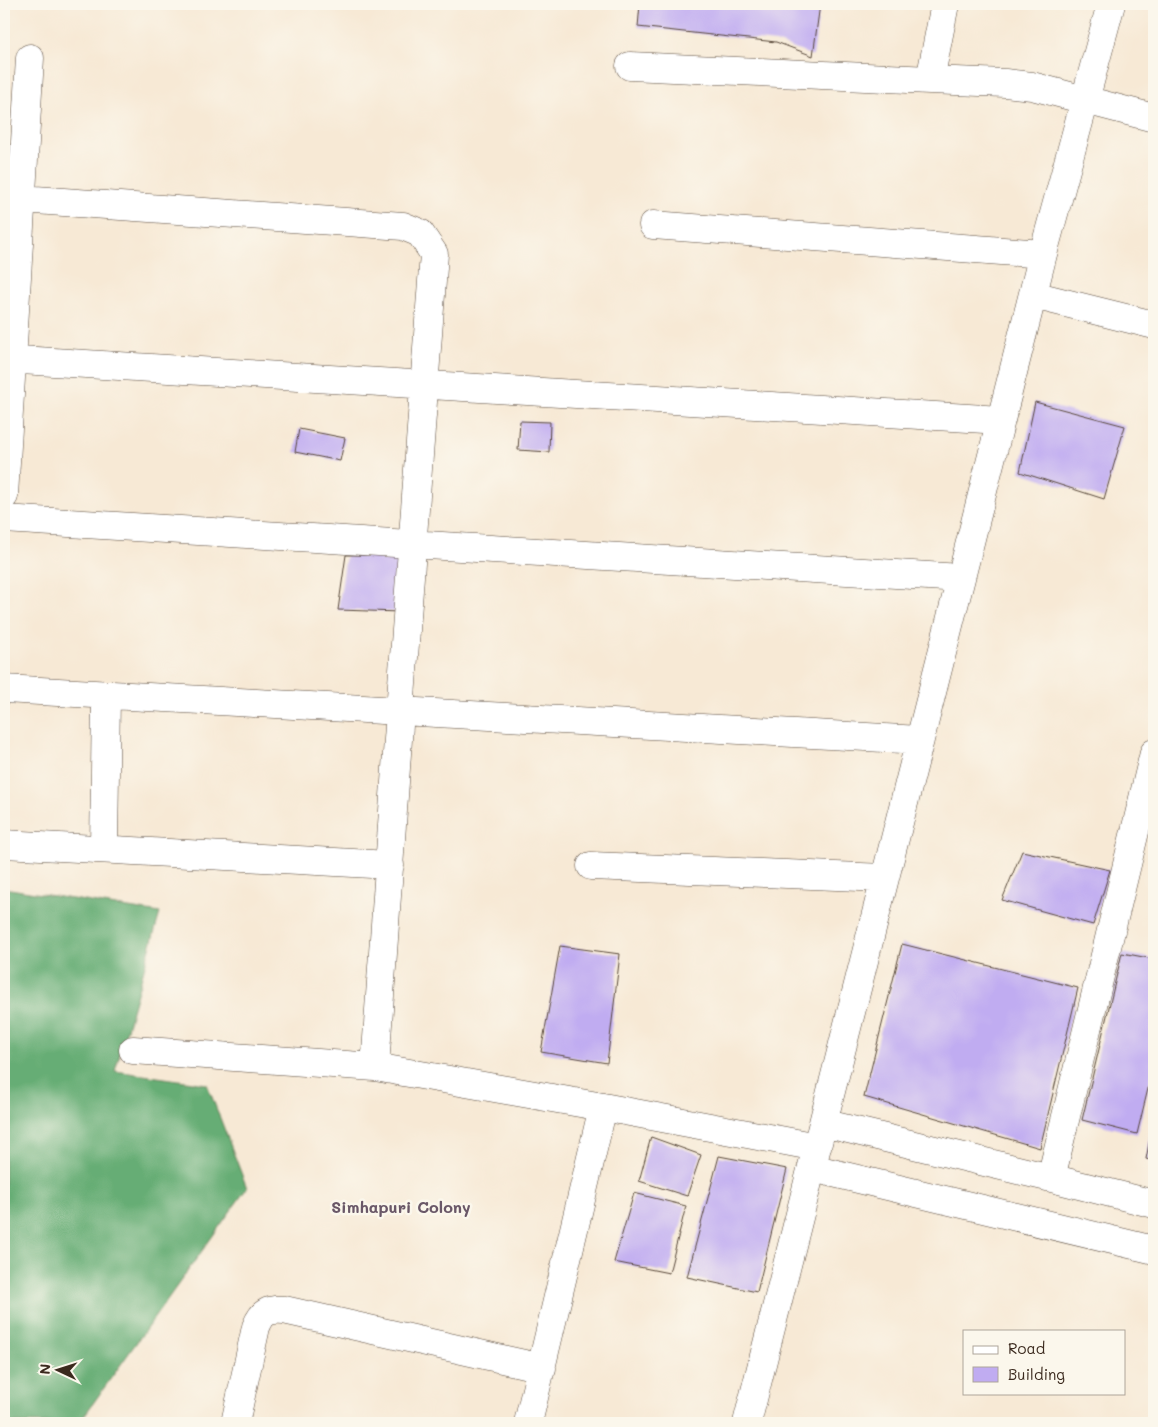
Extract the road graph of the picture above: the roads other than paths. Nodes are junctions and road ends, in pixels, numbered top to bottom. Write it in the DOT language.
graph roads {
  1 [pos="945,4"];
  2 [pos="1111,4"];
  3 [pos="30,58"];
  4 [pos="630,66"];
  5 [pos="930,80"];
  6 [pos="1085,100"];
  7 [pos="1154,118"];
  8 [pos="21,199"];
  9 [pos="653,225"];
  10 [pos="1043,254"];
  11 [pos="1033,295"];
  12 [pos="1154,325"];
  13 [pos="8,359"];
  14 [pos="425,385"];
  15 [pos="1001,420"];
  16 [pos="4,496"];
  17 [pos="4,519"];
  18 [pos="413,544"];
  19 [pos="962,578"];
  20 [pos="4,689"];
  21 [pos="106,694"];
  22 [pos="400,711"];
  23 [pos="920,740"];
  24 [pos="1154,753"];
  25 [pos="4,844"];
  26 [pos="104,850"];
  27 [pos="390,865"];
  28 [pos="591,866"];
  29 [pos="885,878"];
  30 [pos="133,1050"];
  31 [pos="376,1067"];
  32 [pos="603,1107"];
  33 [pos="817,1146"];
  34 [pos="1051,1178"];
  35 [pos="1154,1204"];
  36 [pos="1154,1250"];
  37 [pos="542,1368"];
  38 [pos="235,1423"];
  39 [pos="528,1423"];
  40 [pos="747,1423"];
  1 -- 5 [label="street"];
  2 -- 6 [label="street"];
  3 -- 8 [label="street"];
  4 -- 5 [label="street"];
  5 -- 6 [label="street"];
  6 -- 7 [label="street"];
  6 -- 10 [label="street"];
  8 -- 13 [label="street"];
  8 -- 14 [label="street"];
  9 -- 10 [label="street"];
  10 -- 11 [label="street"];
  11 -- 12 [label="street"];
  11 -- 15 [label="street"];
  13 -- 14 [label="street"];
  13 -- 16 [label="street"];
  14 -- 15 [label="street"];
  14 -- 18 [label="street"];
  15 -- 19 [label="street"];
  17 -- 18 [label="street"];
  18 -- 19 [label="street"];
  18 -- 22 [label="street"];
  19 -- 23 [label="street"];
  20 -- 21 [label="street"];
  21 -- 22 [label="street"];
  21 -- 26 [label="street"];
  22 -- 23 [label="street"];
  22 -- 27 [label="street"];
  23 -- 29 [label="street"];
  24 -- 34 [label="street"];
  25 -- 26 [label="street"];
  26 -- 27 [label="street"];
  27 -- 31 [label="street"];
  28 -- 29 [label="street"];
  29 -- 33 [label="street"];
  30 -- 31 [label="street"];
  31 -- 32 [label="street"];
  32 -- 33 [label="street"];
  32 -- 37 [label="street"];
  33 -- 34 [label="street"];
  33 -- 36 [label="street"];
  33 -- 40 [label="street"];
  34 -- 35 [label="street"];
  37 -- 38 [label="street"];
  37 -- 39 [label="street"];
}
